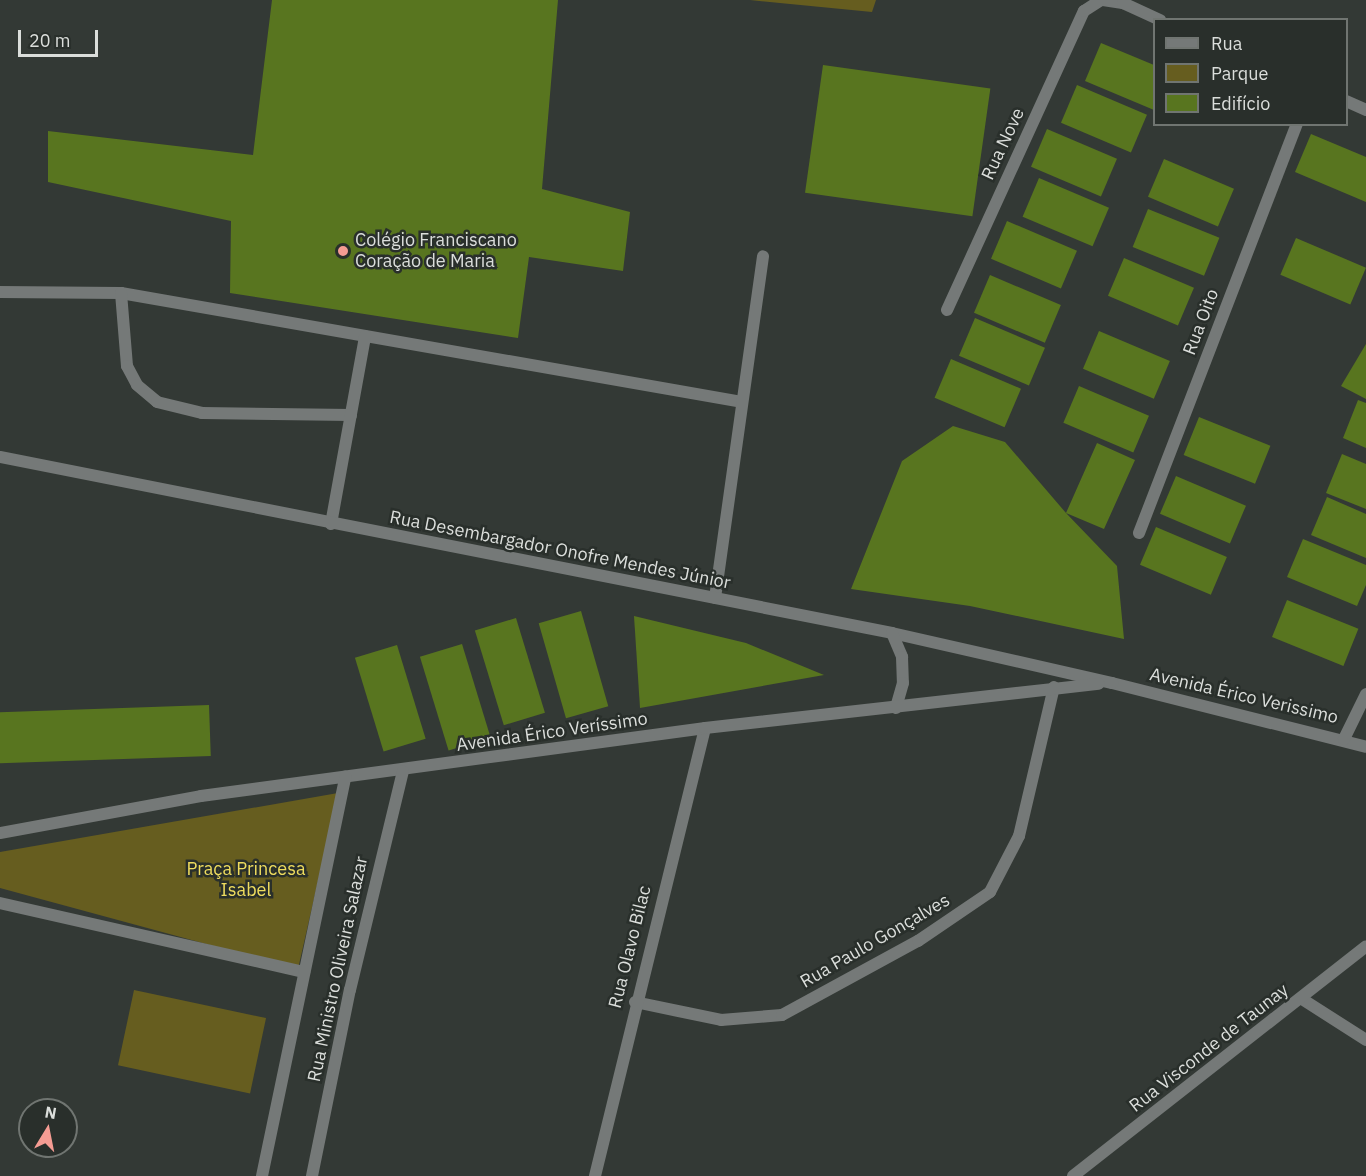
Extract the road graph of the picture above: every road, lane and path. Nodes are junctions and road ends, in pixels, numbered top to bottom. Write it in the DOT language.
graph roads {
  1 [pos="1102,0"];
  2 [pos="1156,18"];
  3 [pos="1348,101"];
  4 [pos="1366,110"];
  5 [pos="1296,126"];
  6 [pos="763,256"];
  7 [pos="0,292"];
  8 [pos="121,293"];
  9 [pos="947,310"];
  10 [pos="365,336"];
  11 [pos="742,402"];
  12 [pos="351,415"];
  13 [pos="0,457"];
  14 [pos="331,524"];
  15 [pos="1139,533"];
  16 [pos="715,598"];
  17 [pos="892,633"];
  18 [pos="1112,683"];
  19 [pos="1054,687"];
  20 [pos="1366,694"];
  21 [pos="896,708"];
  22 [pos="705,728"];
  23 [pos="1344,738"];
  24 [pos="1366,747"];
  25 [pos="402,771"];
  26 [pos="345,777"];
  27 [pos="0,833"];
  28 [pos="0,903"];
  29 [pos="1366,946"];
  30 [pos="304,972"];
  31 [pos="1302,999"];
  32 [pos="634,1002"];
  33 [pos="1366,1040"];
  34 [pos="262,1176"];
  35 [pos="312,1176"];
  36 [pos="595,1176"];
  37 [pos="1073,1176"];
  1 -- 2 [label="street, Rua Nove"];
  1 -- 9 [label="street, Rua Nove"];
  3 -- 4 [label="street"];
  5 -- 15 [label="street, Rua Oito"];
  6 -- 11 [label="street"];
  7 -- 8 [label="street"];
  8 -- 10 [label="street"];
  8 -- 12 [label="street"];
  10 -- 11 [label="street"];
  10 -- 12 [label="street"];
  11 -- 16 [label="street"];
  12 -- 14 [label="street"];
  13 -- 14 [label="street, Rua Desembargador Onofre Mendes Júnior"];
  14 -- 16 [label="street, Rua Desembargador Onofre Mendes Júnior"];
  16 -- 17 [label="street, Rua Desembargador Onofre Mendes Júnior"];
  17 -- 18 [label="street, Rua Desembargador Onofre Mendes Júnior"];
  17 -- 21 [label="street"];
  18 -- 19 [label="street, Avenida Érico Veríssimo"];
  18 -- 23 [label="street, Avenida Érico Verissimo"];
  19 -- 21 [label="street, Avenida Érico Veríssimo"];
  19 -- 32 [label="street, Rua Paulo Gonçalves"];
  20 -- 23 [label="street"];
  21 -- 22 [label="street, Avenida Érico Veríssimo"];
  22 -- 25 [label="street, Avenida Érico Veríssimo"];
  22 -- 32 [label="street, Rua Olavo Bilac"];
  23 -- 24 [label="street, Avenida Érico Verissimo"];
  25 -- 26 [label="street, Avenida Érico Veríssimo"];
  25 -- 35 [label="street, Rua Ministro Oliveira Salazar"];
  26 -- 27 [label="street, Avenida Érico Veríssimo"];
  26 -- 30 [label="street, Rua Ministro Oliveira Salazar"];
  28 -- 30 [label="street"];
  29 -- 31 [label="street, Rua Visconde de Taunay"];
  30 -- 34 [label="street, Rua Ministro Oliveira Salazar"];
  31 -- 33 [label="street"];
  31 -- 37 [label="street, Rua Visconde de Taunay"];
  32 -- 36 [label="street, Rua Olavo Bilac"];
}
